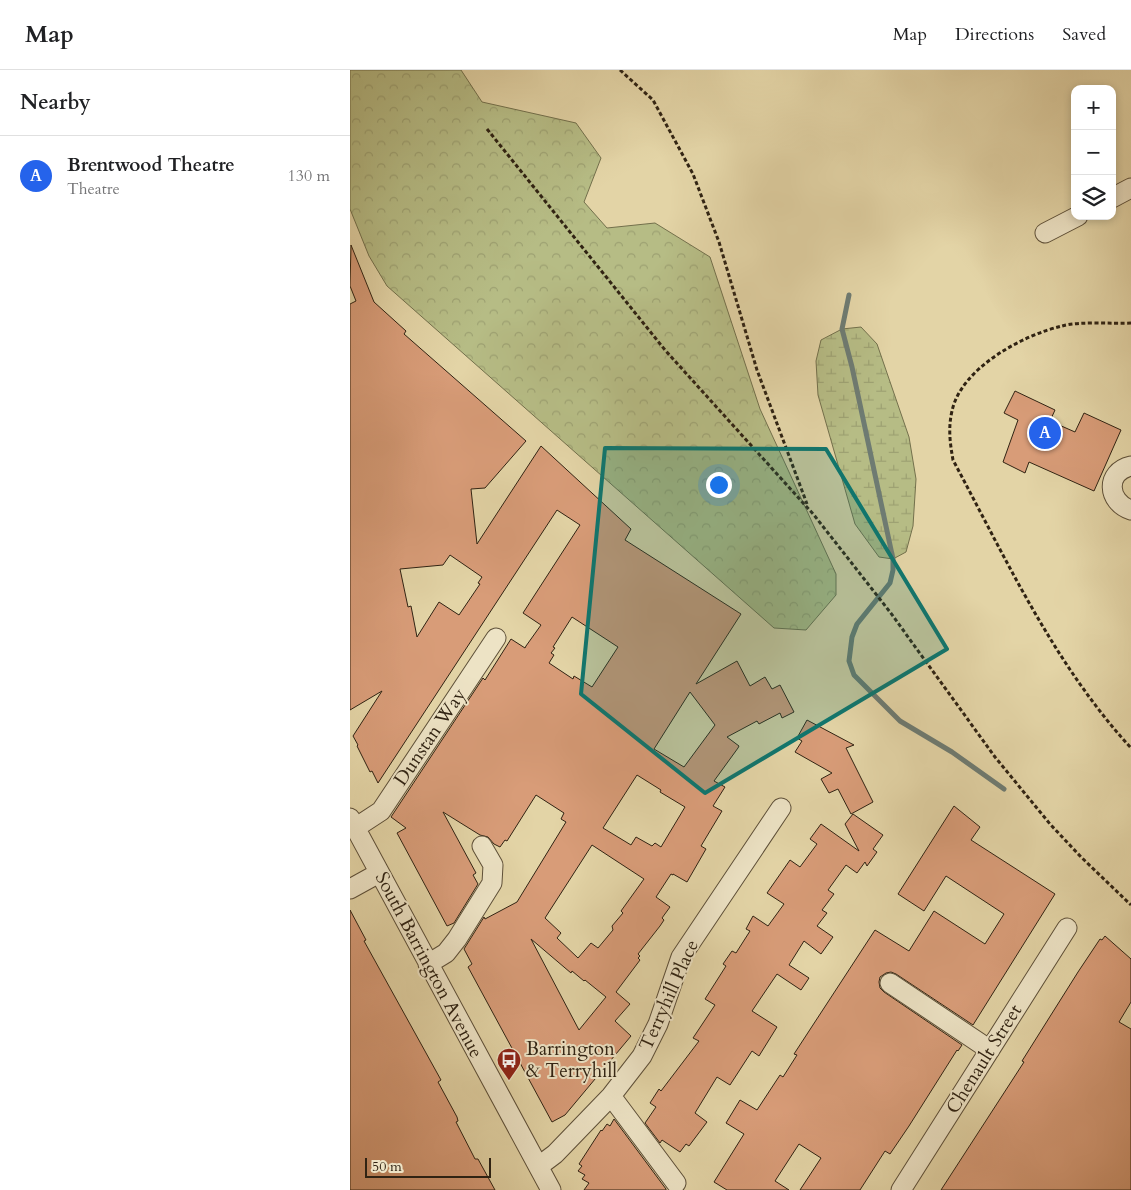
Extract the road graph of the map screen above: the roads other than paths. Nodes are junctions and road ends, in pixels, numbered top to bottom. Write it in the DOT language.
graph roads {
  1 [pos="1131,188"];
  2 [pos="1116,196"];
  3 [pos="1071,220"];
  4 [pos="1045,233"];
  5 [pos="1131,466"];
  6 [pos="1131,510"];
  7 [pos="496,638"];
  8 [pos="781,808"];
  9 [pos="353,823"];
  10 [pos="482,846"];
  11 [pos="379,872"];
  12 [pos="350,889"];
  13 [pos="1067,928"];
  14 [pos="428,964"];
  15 [pos="890,983"];
  16 [pos="990,1050"];
  17 [pos="611,1096"];
  18 [pos="539,1166"];
  19 [pos="676,1183"];
  20 [pos="551,1190"];
  21 [pos="901,1190"];
  1 -- 2 [label="street"];
  3 -- 4 [label="street"];
  5 -- 6 [label="street"];
  7 -- 9 [label="street, Dunstan Way"];
  8 -- 17 [label="street, Terryhill Place"];
  9 -- 11 [label="street, South Barrington Avenue"];
  10 -- 14 [label="street"];
  11 -- 12 [label="street"];
  11 -- 14 [label="street, South Barrington Avenue"];
  13 -- 16 [label="street, Chenault Street"];
  14 -- 18 [label="street, South Barrington Avenue"];
  15 -- 16 [label="street"];
  16 -- 21 [label="street, Chenault Street"];
  17 -- 18 [label="street, Terryhill Place"];
  17 -- 19 [label="street"];
  18 -- 20 [label="street, South Barrington Avenue"];
}
